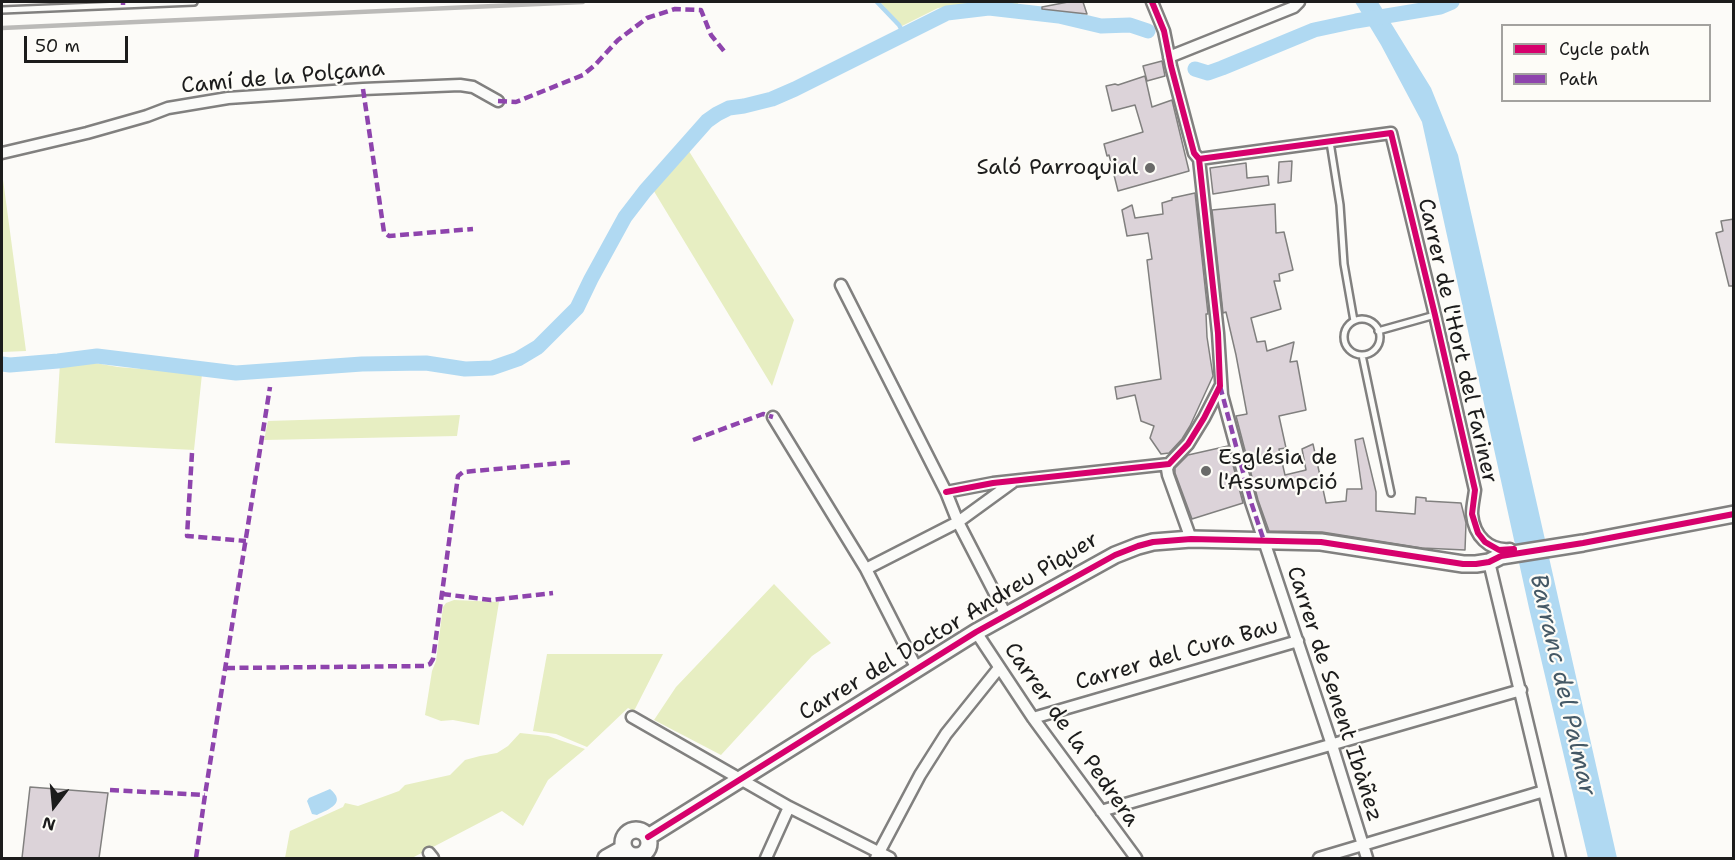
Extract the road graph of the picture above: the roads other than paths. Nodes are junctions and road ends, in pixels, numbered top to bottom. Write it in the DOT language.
graph roads {
  1 [pos="194,2"];
  2 [pos="1152,2"];
  3 [pos="1299,2"];
  4 [pos="2,10"];
  5 [pos="1169,57"];
  6 [pos="498,101"];
  7 [pos="1330,142"];
  8 [pos="2,153"];
  9 [pos="1199,159"];
  10 [pos="841,285"];
  11 [pos="1435,315"];
  12 [pos="1354,321"];
  13 [pos="1378,331"];
  14 [pos="1362,355"];
  15 [pos="1220,386"];
  16 [pos="772,417"];
  17 [pos="1169,464"];
  18 [pos="1015,480"];
  19 [pos="946,492"];
  20 [pos="1391,493"];
  21 [pos="1734,514"];
  22 [pos="958,522"];
  23 [pos="1191,538"];
  24 [pos="1264,542"];
  25 [pos="1496,556"];
  26 [pos="867,569"];
  27 [pos="1006,615"];
  28 [pos="976,632"];
  29 [pos="1298,641"];
  30 [pos="999,668"];
  31 [pos="916,669"];
  32 [pos="1521,690"];
  33 [pos="632,717"];
  34 [pos="1033,718"];
  35 [pos="1332,745"];
  36 [pos="740,779"];
  37 [pos="1544,791"];
  38 [pos="789,807"];
  39 [pos="1101,811"];
  40 [pos="648,837"];
  41 [pos="1363,846"];
  42 [pos="624,848"];
  43 [pos="877,855"];
  44 [pos="639,857"];
  45 [pos="606,858"];
  46 [pos="766,858"];
  47 [pos="890,858"];
  48 [pos="1136,858"];
  49 [pos="1319,858"];
  50 [pos="1367,858"];
  51 [pos="1560,858"];
  1 -- 4 [label="lane"];
  2 -- 5 [label="street, Carrer de Senent Ibàñez"];
  3 -- 5 [label="street"];
  5 -- 9 [label="street, Carrer de Senent Ibàñez"];
  6 -- 8 [label="street, Camí de la Polçana"];
  7 -- 9 [label="street"];
  7 -- 11 [label="street, Carrer de l'Hort del Fariner"];
  7 -- 12 [label="lane"];
  9 -- 15 [label="street, Carrer de Senent Ibàñez"];
  10 -- 19 [label="street"];
  11 -- 13 [label="lane"];
  11 -- 25 [label="street, Carrer de l'Hort del Fariner"];
  12 -- 13 [label="lane"];
  12 -- 14 [label="lane"];
  13 -- 14 [label="lane"];
  14 -- 20 [label="lane"];
  15 -- 17 [label="street"];
  15 -- 24 [label="street, Carrer de Senent Ibàñez"];
  16 -- 26 [label="street"];
  17 -- 18 [label="street"];
  17 -- 23 [label="street"];
  18 -- 19 [label="street"];
  18 -- 22 [label="street"];
  19 -- 22 [label="street"];
  21 -- 25 [label="street, Carrer del Doctor Andreu Piquer"];
  22 -- 26 [label="street"];
  22 -- 27 [label="street"];
  23 -- 24 [label="street, Carrer del Doctor Andreu Piquer"];
  23 -- 27 [label="street, Carrer del Doctor Andreu Piquer"];
  24 -- 25 [label="street, Carrer del Doctor Andreu Piquer"];
  24 -- 29 [label="street, Carrer de Senent Ibàñez"];
  25 -- 32 [label="street"];
  26 -- 31 [label="street"];
  27 -- 28 [label="street, Carrer del Doctor Andreu Piquer"];
  28 -- 30 [label="street, Carrer de la Pedrera"];
  28 -- 31 [label="street, Carrer del Doctor Andreu Piquer"];
  29 -- 34 [label="street, Carrer del Cura Bau"];
  29 -- 35 [label="street, Carrer de Senent Ibàñez"];
  30 -- 34 [label="street, Carrer de la Pedrera"];
  30 -- 43 [label="street"];
  31 -- 36 [label="street, Carrer del Doctor Andreu Piquer"];
  32 -- 35 [label="street"];
  32 -- 37 [label="street"];
  33 -- 36 [label="street"];
  34 -- 39 [label="street, Carrer de la Pedrera"];
  35 -- 39 [label="street"];
  35 -- 41 [label="street, Carrer de Senent Ibàñez"];
  36 -- 38 [label="street"];
  36 -- 40 [label="street, Carrer del Doctor Andreu Piquer"];
  37 -- 41 [label="street"];
  37 -- 51 [label="street"];
  38 -- 43 [label="street"];
  38 -- 46 [label="street"];
  39 -- 48 [label="street, Carrer de la Pedrera"];
  40 -- 42 [label="street"];
  40 -- 44 [label="street"];
  41 -- 49 [label="street"];
  41 -- 50 [label="street, Carrer de Senent Ibàñez"];
  42 -- 44 [label="street"];
  42 -- 45 [label="street"];
  43 -- 47 [label="street"];
}
